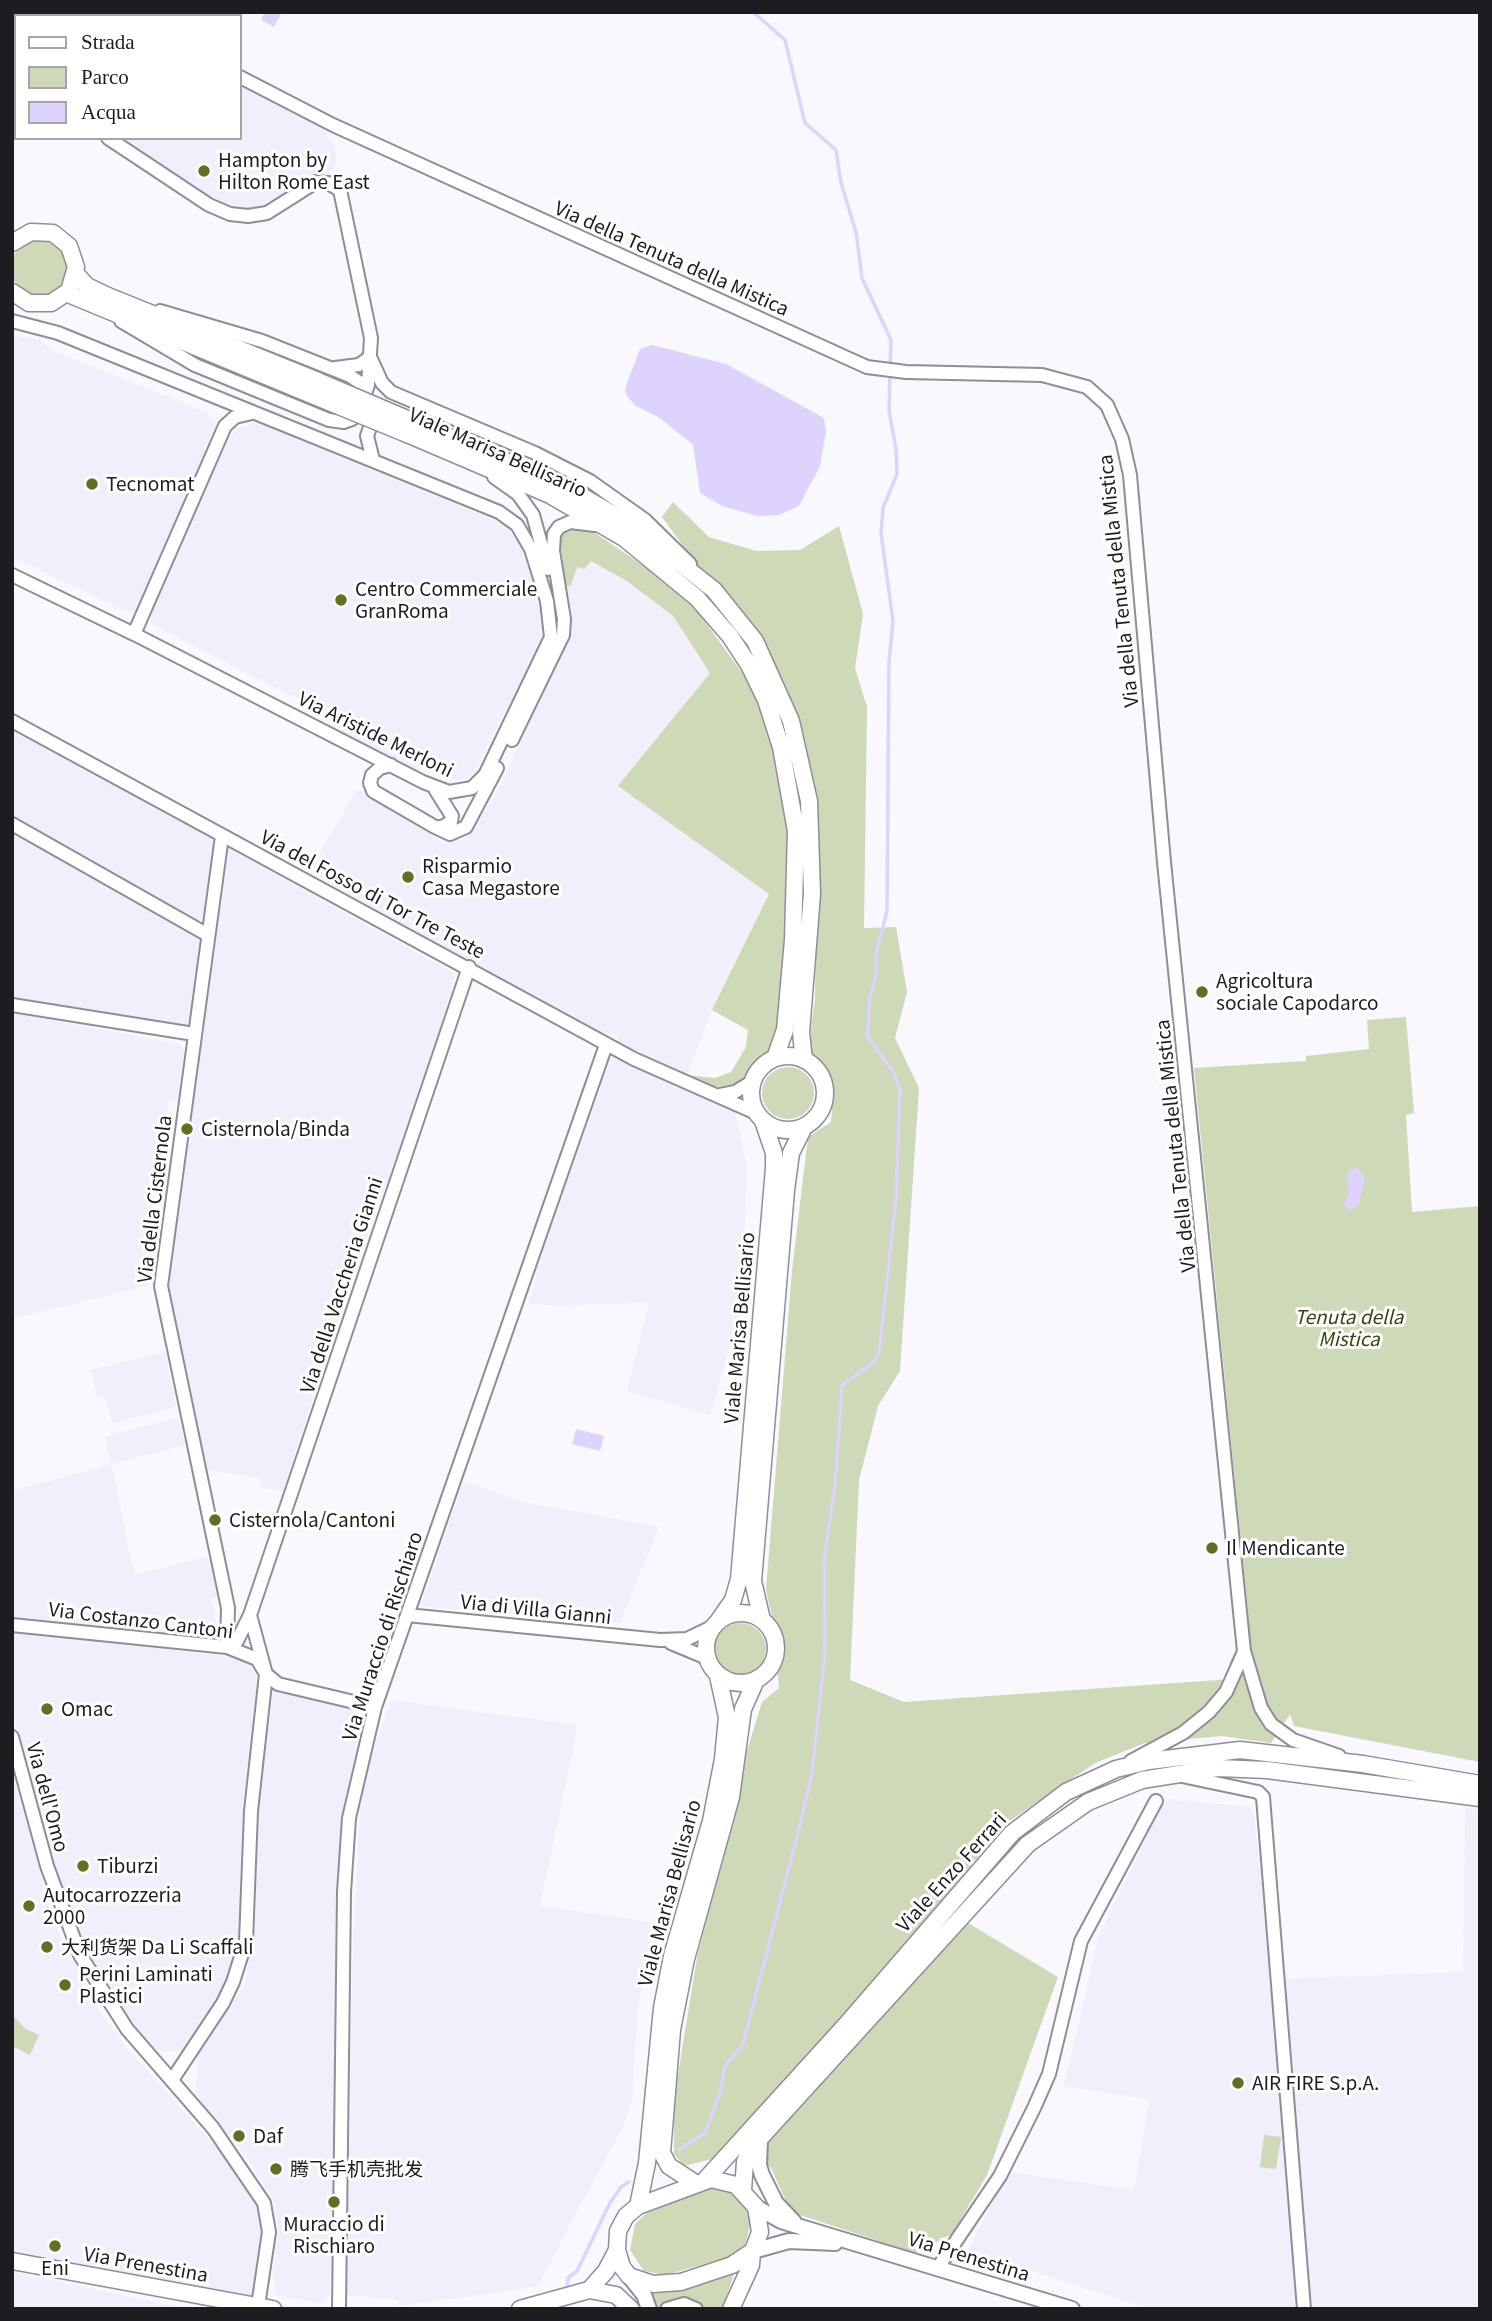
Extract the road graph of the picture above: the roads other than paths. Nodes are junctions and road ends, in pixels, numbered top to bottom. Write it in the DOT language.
graph roads {
  1 [pos="242,78"];
  2 [pos="111,140"];
  3 [pos="12,243"];
  4 [pos="76,274"];
  5 [pos="12,292"];
  6 [pos="66,293"];
  7 [pos="102,300"];
  8 [pos="12,321"];
  9 [pos="370,357"];
  10 [pos="332,368"];
  11 [pos="399,396"];
  12 [pos="364,397"];
  13 [pos="253,412"];
  14 [pos="350,421"];
  15 [pos="411,431"];
  16 [pos="317,438"];
  17 [pos="373,460"];
  18 [pos="624,538"];
  19 [pos="12,575"];
  20 [pos="719,595"];
  21 [pos="134,634"];
  22 [pos="551,637"];
  23 [pos="12,721"];
  24 [pos="391,765"];
  25 [pos="434,787"];
  26 [pos="12,824"];
  27 [pos="435,827"];
  28 [pos="222,836"];
  29 [pos="208,935"];
  30 [pos="469,967"];
  31 [pos="12,1005"];
  32 [pos="194,1034"];
  33 [pos="606,1045"];
  34 [pos="775,1058"];
  35 [pos="804,1060"];
  36 [pos="752,1081"];
  37 [pos="719,1095"];
  38 [pos="759,1117"];
  39 [pos="804,1127"];
  40 [pos="229,1613"];
  41 [pos="250,1615"];
  42 [pos="407,1615"];
  43 [pos="762,1620"];
  44 [pos="715,1624"];
  45 [pos="12,1625"];
  46 [pos="660,1640"];
  47 [pos="227,1647"];
  48 [pos="1244,1651"];
  49 [pos="707,1658"];
  50 [pos="267,1674"];
  51 [pos="718,1676"];
  52 [pos="756,1680"];
  53 [pos="375,1707"];
  54 [pos="12,1737"];
  55 [pos="1363,1764"];
  56 [pos="1116,1769"];
  57 [pos="1171,1773"];
  58 [pos="1480,1784"];
  59 [pos="1480,1798"];
  60 [pos="1156,1801"];
  61 [pos="172,2080"];
  62 [pos="760,2141"];
  63 [pos="701,2181"];
  64 [pos="743,2190"];
  65 [pos="638,2206"];
  66 [pos="757,2207"];
  67 [pos="798,2225"];
  68 [pos="854,2244"];
  69 [pos="617,2250"];
  70 [pos="753,2252"];
  71 [pos="12,2261"];
  72 [pos="937,2269"];
  73 [pos="629,2276"];
  74 [pos="589,2290"];
  75 [pos="265,2307"];
  76 [pos="338,2309"];
  77 [pos="520,2309"];
  78 [pos="631,2309"];
  79 [pos="649,2309"];
  80 [pos="667,2309"];
  81 [pos="696,2309"];
  82 [pos="731,2309"];
  83 [pos="1072,2309"];
  84 [pos="1304,2309"];
  1 -- 48 [label="street, Via della Tenuta della Mistica"];
  2 -- 9 [label="street"];
  3 -- 4 [label="main road"];
  4 -- 6 [label="main road"];
  4 -- 7 [label="main road, Viale Marisa Bellisario"];
  5 -- 6 [label="main road"];
  6 -- 7 [label="main road, Viale Marisa Bellisario"];
  7 -- 10 [label="street, Viale Marisa Bellisario"];
  7 -- 14 [label="street, Viale Marisa Bellisario"];
  7 -- 15 [label="main road, Viale Marisa Bellisario, bridge"];
  8 -- 13 [label="street"];
  9 -- 10 [label="street"];
  9 -- 11 [label="street"];
  9 -- 12 [label="street"];
  10 -- 12 [label="street, Viale Marisa Bellisario"];
  11 -- 17 [label="street"];
  11 -- 20 [label="street, Viale Marisa Bellisario"];
  12 -- 14 [label="street"];
  13 -- 16 [label="street"];
  13 -- 21 [label="street"];
  14 -- 16 [label="street"];
  15 -- 18 [label="main road, Viale Marisa Bellisario"];
  15 -- 20 [label="main road, Viale Marisa Bellisario"];
  15 -- 22 [label="street"];
  16 -- 17 [label="street"];
  17 -- 22 [label="street"];
  18 -- 27 [label="street"];
  18 -- 34 [label="main road, Viale Marisa Bellisario"];
  19 -- 21 [label="street, Via Aristide Merloni"];
  20 -- 35 [label="main road, Viale Marisa Bellisario"];
  21 -- 24 [label="street, Via Aristide Merloni"];
  22 -- 25 [label="street, Via Aristide Merloni"];
  23 -- 28 [label="street, Via del Fosso di Tor Tre Teste"];
  24 -- 25 [label="street, Via Aristide Merloni"];
  24 -- 27 [label="street"];
  25 -- 27 [label="street"];
  26 -- 29 [label="street"];
  28 -- 29 [label="street, Via della Cisternola"];
  28 -- 30 [label="street, Via del Fosso di Tor Tre Teste"];
  29 -- 32 [label="street, Via della Cisternola"];
  30 -- 33 [label="street, Via del Fosso di Tor Tre Teste"];
  30 -- 41 [label="street, Via della Vaccheria Gianni"];
  31 -- 32 [label="street"];
  32 -- 40 [label="street, Via della Cisternola"];
  33 -- 37 [label="street, Via del Fosso di Tor Tre Teste"];
  33 -- 42 [label="street, Via Muraccio di Rischiaro"];
  34 -- 35 [label="main road"];
  34 -- 36 [label="main road"];
  35 -- 39 [label="main road"];
  36 -- 37 [label="street"];
  36 -- 38 [label="main road"];
  37 -- 38 [label="street, Via del Fosso di Tor Tre Teste"];
  38 -- 39 [label="main road"];
  38 -- 44 [label="main road, Viale Marisa Bellisario"];
  39 -- 43 [label="main road, Viale Marisa Bellisario"];
  40 -- 41 [label="street"];
  40 -- 47 [label="street, Via della Cisternola"];
  41 -- 47 [label="street, Via della Vaccheria Gianni"];
  41 -- 50 [label="street"];
  42 -- 46 [label="street, Via di Villa Gianni"];
  42 -- 53 [label="street, Via Muraccio di Rischiaro"];
  43 -- 44 [label="main road"];
  43 -- 52 [label="main road"];
  44 -- 46 [label="street, Via di Villa Gianni"];
  44 -- 49 [label="main road"];
  45 -- 47 [label="street, Via Costanzo Cantoni"];
  46 -- 49 [label="street, Via di Villa Gianni"];
  47 -- 50 [label="street, Via Costanzo Cantoni"];
  48 -- 55 [label="street, Via della Tenuta della Mistica"];
  48 -- 56 [label="street, Via della Tenuta della Mistica"];
  49 -- 51 [label="main road"];
  50 -- 53 [label="street, Via Costanzo Cantoni"];
  50 -- 61 [label="street"];
  51 -- 52 [label="main road"];
  51 -- 65 [label="main road, Viale Marisa Bellisario"];
  52 -- 63 [label="main road, Viale Marisa Bellisario"];
  53 -- 76 [label="street, Via Muraccio di Rischiaro"];
  54 -- 61 [label="street, Via dell'Omo"];
  55 -- 56 [label="main road, Viale Enzo Ferrari"];
  55 -- 58 [label="main road, Viale Enzo Ferrari"];
  56 -- 63 [label="main road, Viale Enzo Ferrari"];
  57 -- 59 [label="main road, Viale Enzo Ferrari"];
  57 -- 62 [label="main road, Viale Enzo Ferrari"];
  57 -- 84 [label="street"];
  60 -- 72 [label="street"];
  61 -- 75 [label="street, Via dell'Omo"];
  62 -- 64 [label="main road, Viale Enzo Ferrari"];
  62 -- 67 [label="street"];
  63 -- 64 [label="main road"];
  63 -- 65 [label="main road"];
  64 -- 66 [label="main road"];
  65 -- 69 [label="main road"];
  66 -- 67 [label="street, Via Prenestina"];
  66 -- 70 [label="main road"];
  67 -- 68 [label="street, Via Prenestina"];
  68 -- 70 [label="street, Via Prenestina"];
  68 -- 72 [label="street, Via Prenestina"];
  69 -- 73 [label="main road"];
  69 -- 74 [label="main road"];
  70 -- 73 [label="main road"];
  70 -- 82 [label="main road"];
  71 -- 75 [label="main road, Via Prenestina"];
  72 -- 83 [label="street, Via Prenestina"];
  73 -- 79 [label="street"];
  74 -- 77 [label="main road"];
  74 -- 78 [label="main road"];
  80 -- 81 [label="street"];
}
